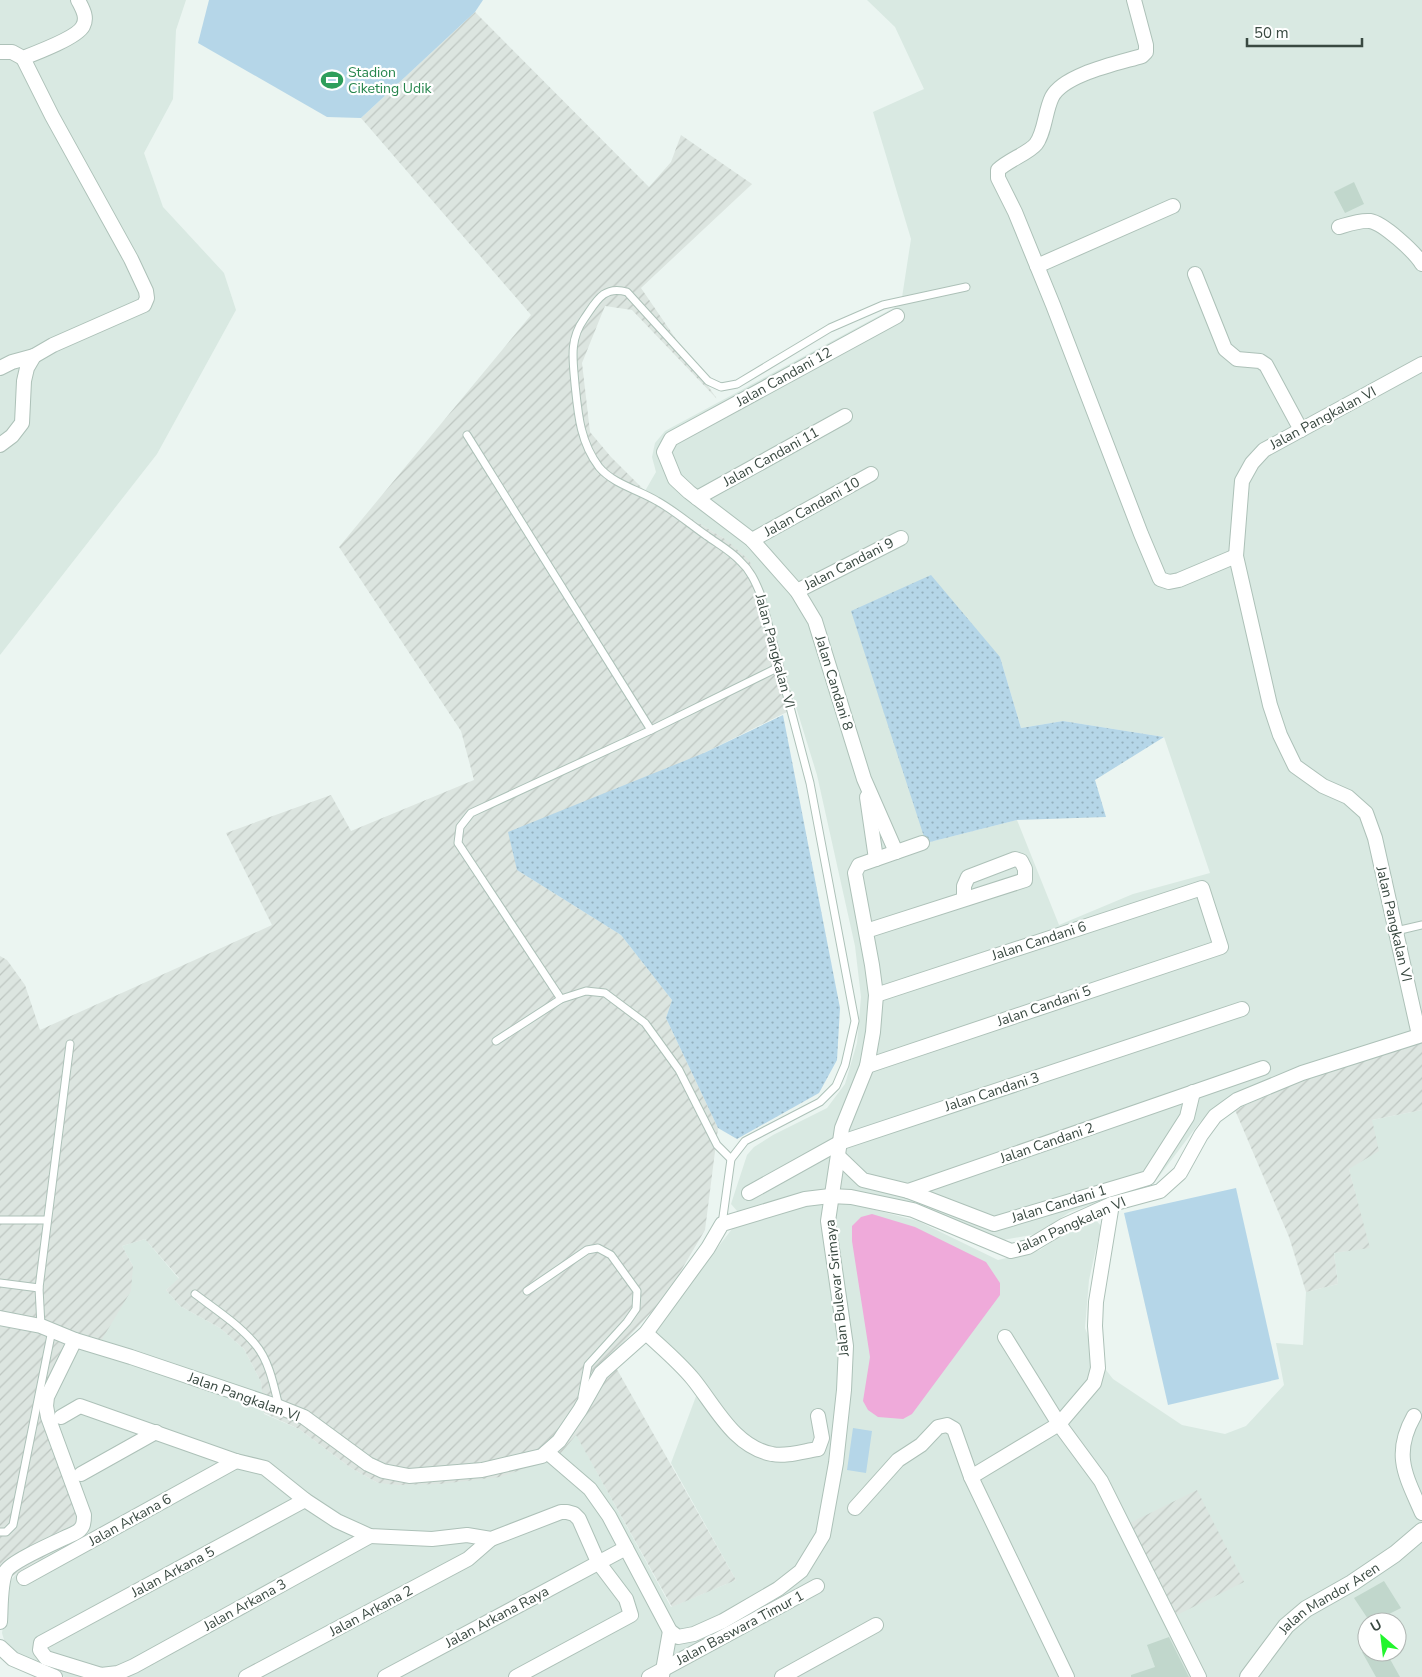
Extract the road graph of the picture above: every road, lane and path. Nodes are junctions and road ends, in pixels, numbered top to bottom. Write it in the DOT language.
graph roads {
  1 [pos="78,0"];
  2 [pos="1134,0"];
  3 [pos="0,52"];
  4 [pos="23,58"];
  5 [pos="1173,206"];
  6 [pos="1339,228"];
  7 [pos="1422,264"];
  8 [pos="1037,266"];
  9 [pos="1195,274"];
  10 [pos="966,287"];
  11 [pos="896,316"];
  12 [pos="34,356"];
  13 [pos="1422,364"];
  14 [pos="0,368"];
  15 [pos="845,416"];
  16 [pos="1301,430"];
  17 [pos="467,435"];
  18 [pos="671,439"];
  19 [pos="0,445"];
  20 [pos="871,474"];
  21 [pos="697,498"];
  22 [pos="901,538"];
  23 [pos="752,540"];
  24 [pos="1236,556"];
  25 [pos="797,591"];
  26 [pos="779,667"];
  27 [pos="651,730"];
  28 [pos="864,779"];
  29 [pos="922,843"];
  30 [pos="896,852"];
  31 [pos="876,859"];
  32 [pos="964,899"];
  33 [pos="1422,925"];
  34 [pos="866,931"];
  35 [pos="1396,931"];
  36 [pos="1221,947"];
  37 [pos="876,995"];
  38 [pos="561,999"];
  39 [pos="1242,1009"];
  40 [pos="1421,1035"];
  41 [pos="496,1041"];
  42 [pos="70,1044"];
  43 [pos="866,1066"];
  44 [pos="1263,1068"];
  45 [pos="1193,1092"];
  46 [pos="839,1149"];
  47 [pos="731,1159"];
  48 [pos="908,1190"];
  49 [pos="750,1193"];
  50 [pos="830,1196"];
  51 [pos="1112,1204"];
  52 [pos="0,1220"];
  53 [pos="47,1220"];
  54 [pos="722,1224"];
  55 [pos="0,1283"];
  56 [pos="39,1288"];
  57 [pos="527,1291"];
  58 [pos="194,1294"];
  59 [pos="0,1318"];
  60 [pos="47,1328"];
  61 [pos="646,1333"];
  62 [pos="1005,1337"];
  63 [pos="75,1340"];
  64 [pos="279,1407"];
  65 [pos="580,1410"];
  66 [pos="818,1416"];
  67 [pos="1414,1416"];
  68 [pos="61,1417"];
  69 [pos="1059,1424"];
  70 [pos="156,1432"];
  71 [pos="546,1452"];
  72 [pos="236,1461"];
  73 [pos="81,1474"];
  74 [pos="971,1477"];
  75 [pos="305,1500"];
  76 [pos="855,1508"];
  77 [pos="1422,1513"];
  78 [pos="1422,1531"];
  79 [pos="0,1532"];
  80 [pos="370,1536"];
  81 [pos="491,1539"];
  82 [pos="626,1548"];
  83 [pos="604,1560"];
  84 [pos="24,1578"];
  85 [pos="817,1586"];
  86 [pos="0,1622"];
  87 [pos="876,1625"];
  88 [pos="670,1631"];
  89 [pos="0,1647"];
  90 [pos="118,1673"];
  91 [pos="663,1673"];
  92 [pos="55,1677"];
  93 [pos="246,1677"];
  94 [pos="384,1677"];
  95 [pos="516,1677"];
  96 [pos="649,1677"];
  97 [pos="782,1677"];
  98 [pos="1067,1677"];
  99 [pos="1199,1677"];
  100 [pos="1248,1677"];
  1 -- 4 [label="street"];
  2 -- 8 [label="street"];
  3 -- 4 [label="street"];
  4 -- 12 [label="street"];
  5 -- 8 [label="street"];
  6 -- 7 [label="street"];
  8 -- 24 [label="street"];
  9 -- 16 [label="street"];
  10 -- 26 [label="lane, Jalan Pangkalan VI"];
  11 -- 18 [label="street, Jalan Candani 12"];
  12 -- 14 [label="street"];
  12 -- 19 [label="street"];
  13 -- 16 [label="street, Jalan Pangkalan VI"];
  15 -- 21 [label="street, Jalan Candani 11"];
  16 -- 24 [label="street, Jalan Pangkalan VI"];
  17 -- 27 [label="lane"];
  18 -- 21 [label="street, Jalan Candani 8"];
  20 -- 23 [label="street, Jalan Candani 10"];
  21 -- 23 [label="street, Jalan Candani 8"];
  22 -- 25 [label="street, Jalan Candani 9"];
  23 -- 25 [label="street, Jalan Candani 8"];
  24 -- 35 [label="street, Jalan Pangkalan VI"];
  25 -- 28 [label="street, Jalan Candani 8"];
  26 -- 27 [label="lane"];
  26 -- 47 [label="lane, Jalan Pangkalan VI"];
  27 -- 38 [label="lane"];
  28 -- 30 [label="street, Jalan Candani 8"];
  28 -- 31 [label="street, Jalan Candani 8"];
  29 -- 30 [label="street"];
  30 -- 31 [label="street"];
  31 -- 34 [label="street, Jalan Bulevar Srimaya"];
  32 -- 34 [label="street"];
  33 -- 35 [label="lane"];
  34 -- 37 [label="street, Jalan Bulevar Srimaya"];
  35 -- 40 [label="street, Jalan Pangkalan VI"];
  36 -- 37 [label="street, Jalan Candani 6"];
  36 -- 43 [label="street, Jalan Candani 5"];
  37 -- 43 [label="street, Jalan Bulevar Srimaya"];
  38 -- 41 [label="lane"];
  38 -- 47 [label="lane"];
  39 -- 46 [label="street, Jalan Candani 3"];
  40 -- 51 [label="street, Jalan Pangkalan VI"];
  42 -- 53 [label="lane"];
  43 -- 46 [label="street, Jalan Bulevar Srimaya"];
  44 -- 45 [label="street, Jalan Candani 2"];
  45 -- 48 [label="street, Jalan Candani 2"];
  45 -- 48 [label="street, Jalan Candani 1"];
  46 -- 48 [label="street"];
  46 -- 49 [label="street, Jalan Candani 3"];
  46 -- 50 [label="street, Jalan Bulevar Srimaya"];
  47 -- 54 [label="lane, Jalan Pangkalan VI"];
  50 -- 51 [label="street, Jalan Pangkalan VI"];
  50 -- 54 [label="street, Jalan Pangkalan VI"];
  50 -- 88 [label="street, Jalan Bulevar Srimaya"];
  51 -- 69 [label="street"];
  52 -- 53 [label="lane"];
  53 -- 56 [label="lane"];
  54 -- 61 [label="street, Jalan Pangkalan VI"];
  55 -- 56 [label="lane"];
  56 -- 60 [label="lane"];
  57 -- 65 [label="lane"];
  58 -- 64 [label="lane"];
  59 -- 60 [label="street, Jalan Pangkalan VI"];
  60 -- 63 [label="street, Jalan Pangkalan VI"];
  60 -- 79 [label="lane"];
  61 -- 65 [label="street, Jalan Pangkalan VI"];
  61 -- 66 [label="street"];
  62 -- 69 [label="street"];
  63 -- 64 [label="street, Jalan Pangkalan VI"];
  63 -- 86 [label="street"];
  64 -- 71 [label="street, Jalan Pangkalan VI"];
  65 -- 71 [label="street, Jalan Pangkalan VI"];
  67 -- 77 [label="street"];
  68 -- 70 [label="street"];
  69 -- 74 [label="street"];
  69 -- 99 [label="street"];
  70 -- 72 [label="street"];
  70 -- 73 [label="street"];
  71 -- 82 [label="street"];
  72 -- 75 [label="street"];
  72 -- 84 [label="street, Jalan Arkana 6"];
  74 -- 76 [label="street"];
  74 -- 98 [label="street"];
  75 -- 80 [label="street"];
  75 -- 90 [label="street, Jalan Arkana 5"];
  78 -- 100 [label="street, Jalan Mandor Aren"];
  80 -- 81 [label="street"];
  80 -- 90 [label="street, Jalan Arkana 3"];
  81 -- 83 [label="street"];
  81 -- 93 [label="street, Jalan Arkana 2"];
  82 -- 83 [label="street, Jalan Arkana Raya"];
  82 -- 88 [label="street"];
  83 -- 94 [label="street, Jalan Arkana Raya"];
  83 -- 95 [label="street"];
  85 -- 91 [label="street, Jalan Baswara Timur 1"];
  87 -- 97 [label="street"];
  88 -- 91 [label="street"];
  89 -- 92 [label="street"];
  91 -- 96 [label="street, Jalan Baswara Timur 1"];
}
